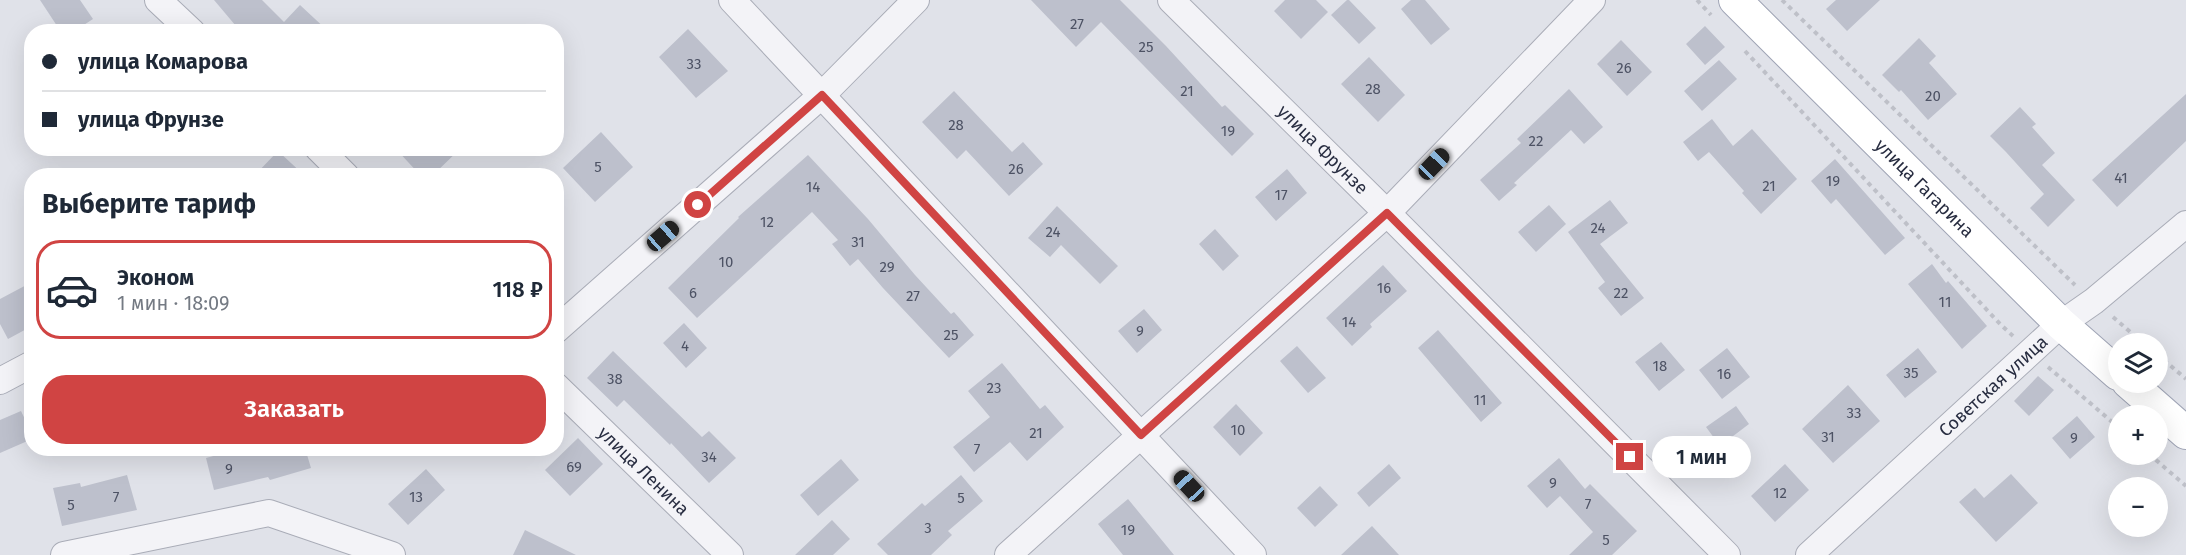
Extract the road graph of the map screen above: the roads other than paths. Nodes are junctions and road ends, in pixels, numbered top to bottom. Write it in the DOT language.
graph roads {
  1 [pos="158,0"];
  2 [pos="732,0"];
  3 [pos="916,0"];
  4 [pos="1171,0"];
  5 [pos="1592,0"];
  6 [pos="1724,9"];
  7 [pos="184,24"];
  8 [pos="822,95"];
  9 [pos="326,156"];
  10 [pos="338,168"];
  11 [pos="1387,213"];
  12 [pos="2186,224"];
  13 [pos="564,323"];
  14 [pos="2061,324"];
  15 [pos="2108,365"];
  16 [pos="24,368"];
  17 [pos="0,381"];
  18 [pos="2141,393"];
  19 [pos="564,394"];
  20 [pos="2186,433"];
  21 [pos="1141,435"];
  22 [pos="64,555"];
  23 [pos="392,555"];
  24 [pos="730,555"];
  25 [pos="1008,555"];
  26 [pos="1254,555"];
  27 [pos="1727,555"];
  28 [pos="1809,555"];
  1 -- 7 [label="street"];
  2 -- 8 [label="street"];
  3 -- 8 [label="street"];
  4 -- 11 [label="street, улица Фрунзе"];
  5 -- 11 [label="street"];
  6 -- 14 [label="main road, улица Гагарина"];
  8 -- 13 [label="street"];
  8 -- 21 [label="street"];
  9 -- 10 [label="street"];
  11 -- 21 [label="street"];
  11 -- 27 [label="street, улица Фрунзе"];
  12 -- 14 [label="street, Советская улица"];
  14 -- 15 [label="main road, улица Гагарина"];
  14 -- 28 [label="street, Советская улица"];
  16 -- 17 [label="street"];
  18 -- 20 [label="main road"];
  19 -- 24 [label="street, улица Ленина"];
  21 -- 25 [label="street"];
  21 -- 26 [label="street"];
  22 -- 23 [label="street"];
}
